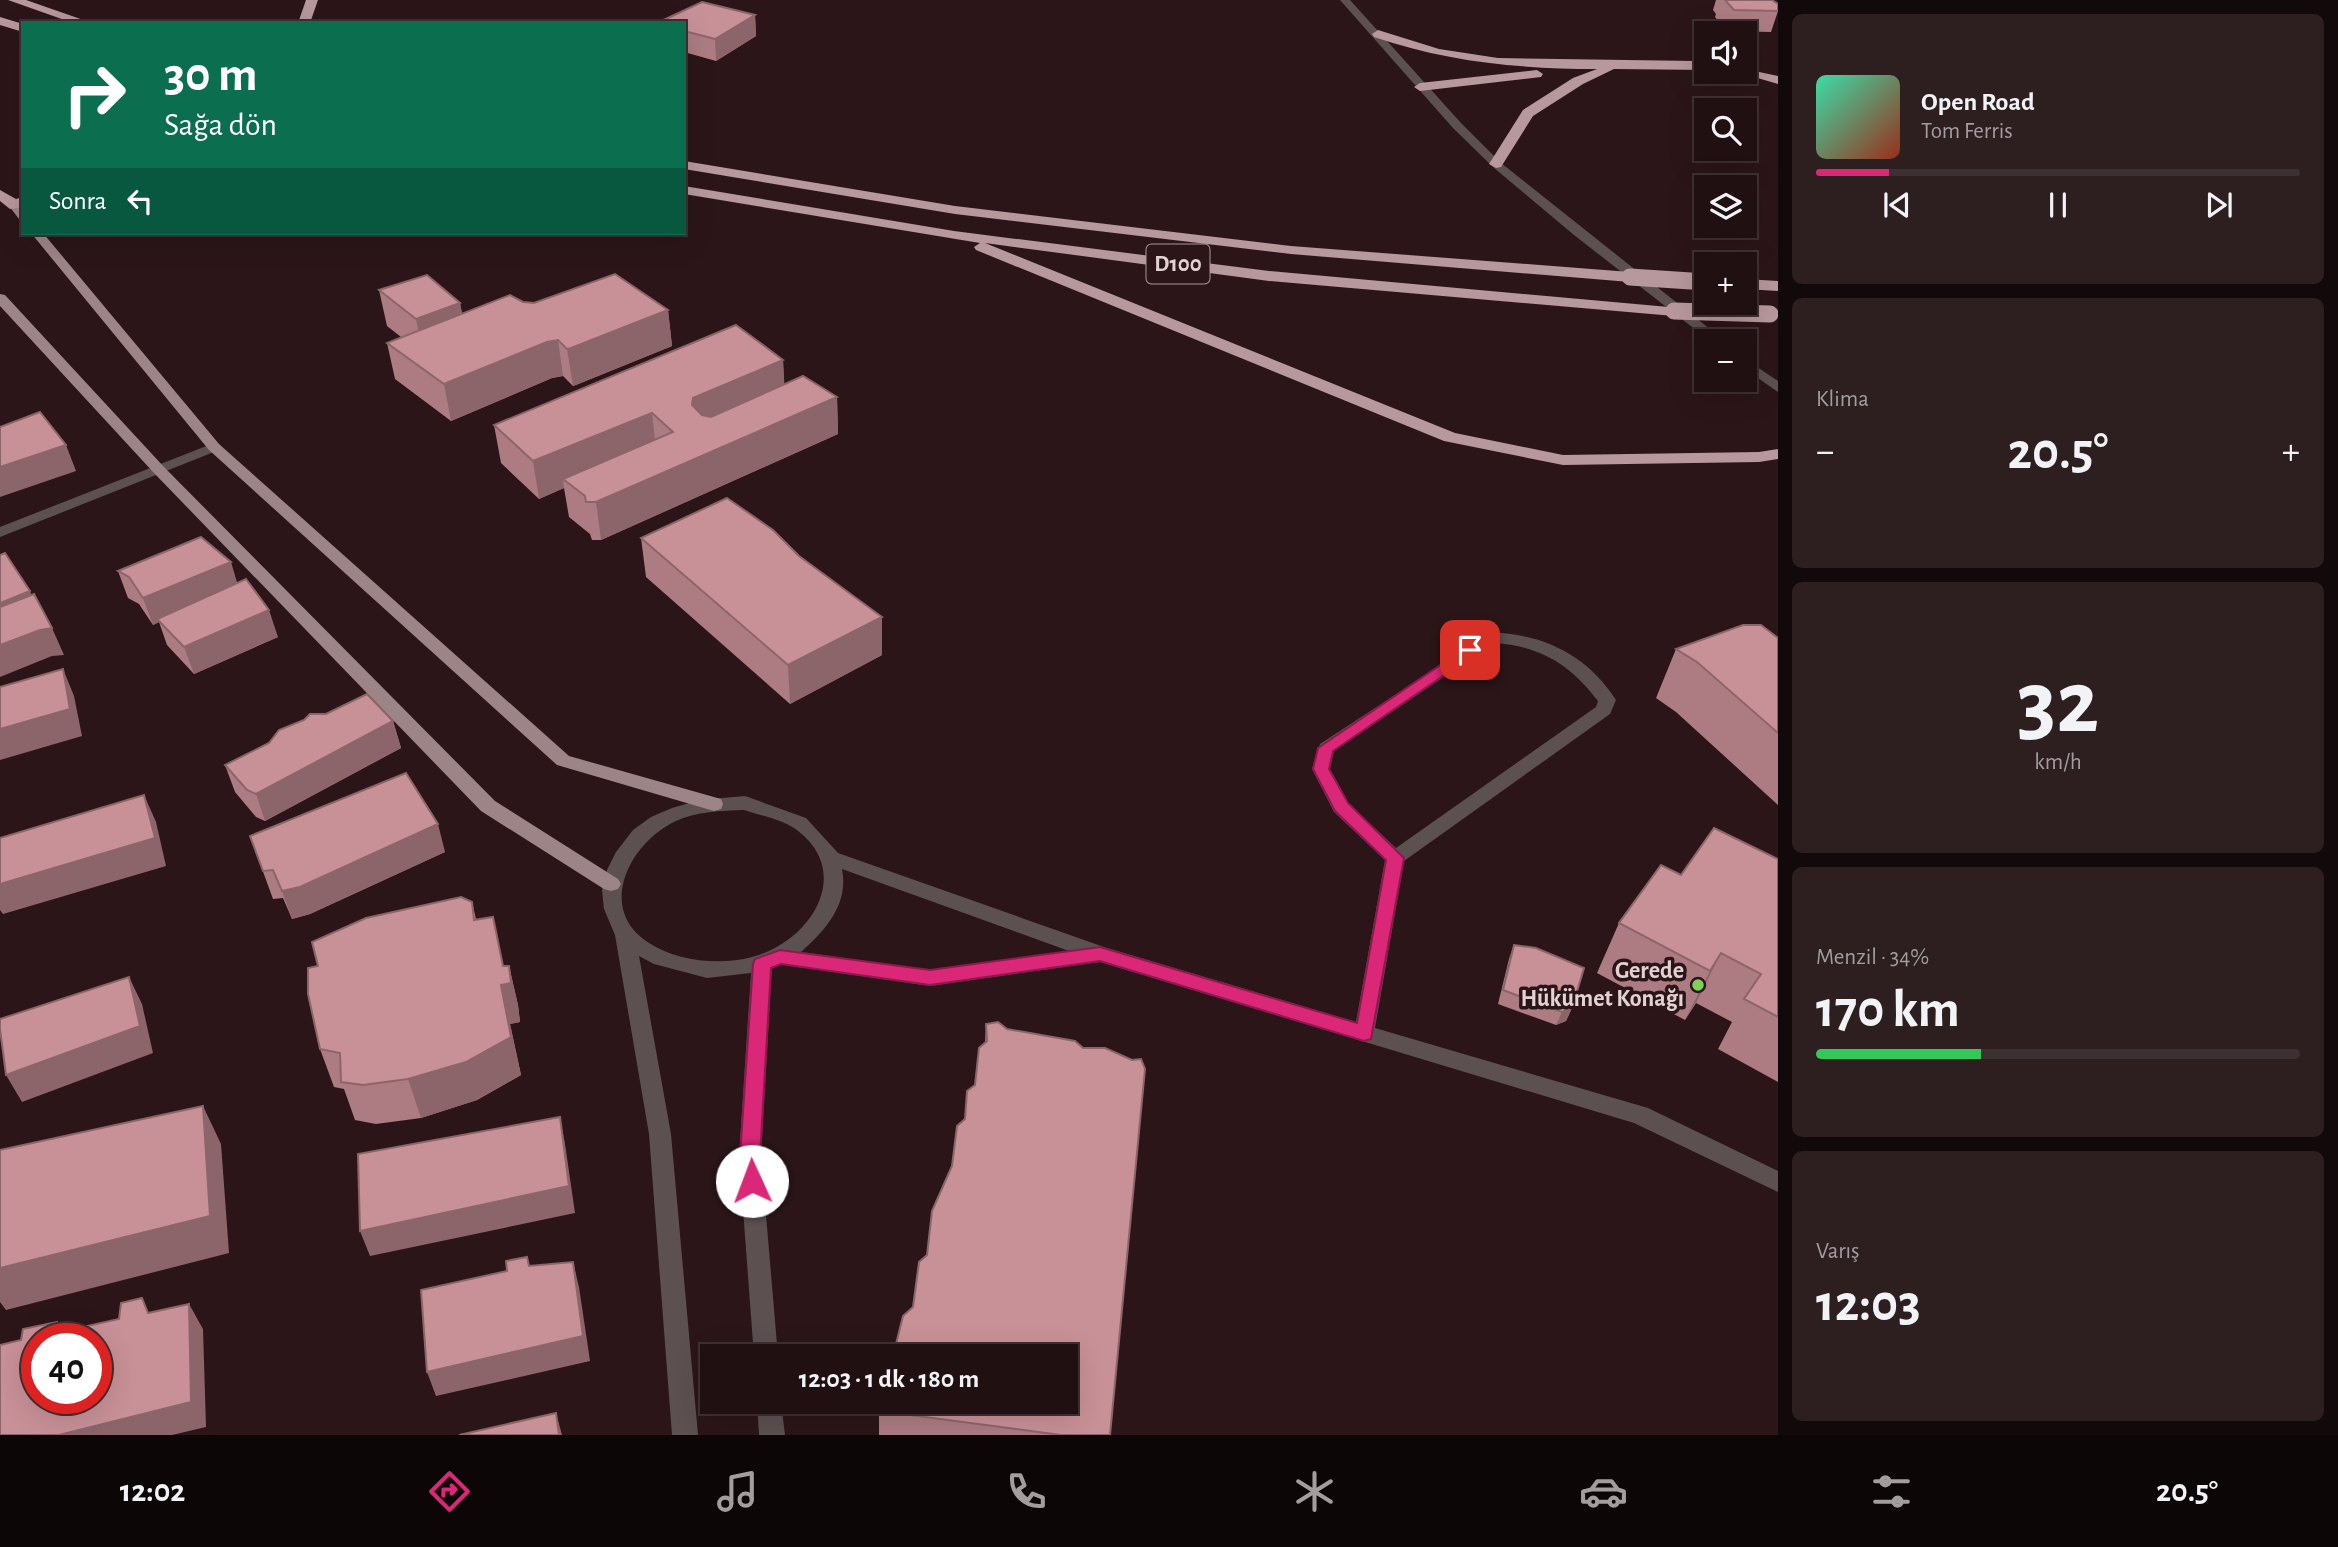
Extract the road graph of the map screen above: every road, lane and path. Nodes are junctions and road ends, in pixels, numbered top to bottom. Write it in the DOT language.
graph roads {
  1 [pos="14,0"];
  2 [pos="312,0"];
  3 [pos="1345,0"];
  4 [pos="0,21"];
  5 [pos="80,21"];
  6 [pos="305,21"];
  7 [pos="21,28"];
  8 [pos="1378,34"];
  9 [pos="1620,65"];
  10 [pos="1694,66"];
  11 [pos="1757,75"];
  12 [pos="1778,80"];
  13 [pos="1420,87"];
  14 [pos="1496,164"];
  15 [pos="686,165"];
  16 [pos="686,190"];
  17 [pos="0,194"];
  18 [pos="20,208"];
  19 [pos="39,235"];
  20 [pos="954,235"];
  21 [pos="1694,281"];
  22 [pos="1757,285"];
  23 [pos="1778,286"];
  24 [pos="0,298"];
  25 [pos="1774,314"];
  26 [pos="1703,329"];
  27 [pos="1757,372"];
  28 [pos="1778,388"];
  29 [pos="214,447"];
  30 [pos="1778,454"];
  31 [pos="159,470"];
  32 [pos="0,532"];
  33 [pos="714,804"];
  34 [pos="832,858"];
  35 [pos="1395,858"];
  36 [pos="611,884"];
  37 [pos="625,935"];
  38 [pos="1100,954"];
  39 [pos="771,960"];
  40 [pos="1364,1033"];
  41 [pos="1778,1182"];
  42 [pos="765,1344"];
  43 [pos="770,1414"];
  44 [pos="685,1435"];
  45 [pos="772,1435"];
  1 -- 5 [label="highway"];
  2 -- 6 [label="highway"];
  3 -- 8 [label="street"];
  4 -- 7 [label="highway"];
  8 -- 9 [label="highway"];
  8 -- 13 [label="street"];
  9 -- 10 [label="highway"];
  9 -- 13 [label="highway"];
  9 -- 14 [label="highway"];
  11 -- 12 [label="highway"];
  13 -- 14 [label="street"];
  14 -- 26 [label="street"];
  15 -- 21 [label="highway, D100, bridge"];
  16 -- 20 [label="highway, D100"];
  17 -- 18 [label="highway"];
  19 -- 29 [label="main road"];
  20 -- 25 [label="highway, D100, bridge"];
  20 -- 30 [label="highway"];
  22 -- 23 [label="highway"];
  24 -- 31 [label="main road"];
  27 -- 28 [label="street"];
  29 -- 31 [label="street"];
  29 -- 33 [label="main road"];
  31 -- 32 [label="street"];
  31 -- 36 [label="main road"];
  33 -- 34 [label="street"];
  33 -- 36 [label="street"];
  34 -- 38 [label="street"];
  34 -- 39 [label="street"];
  35 -- 35 [label="street"];
  35 -- 40 [label="street"];
  36 -- 37 [label="street"];
  37 -- 39 [label="street"];
  37 -- 44 [label="street"];
  38 -- 39 [label="street"];
  38 -- 40 [label="street"];
  39 -- 42 [label="street"];
  40 -- 41 [label="street"];
  43 -- 45 [label="street"];
}
